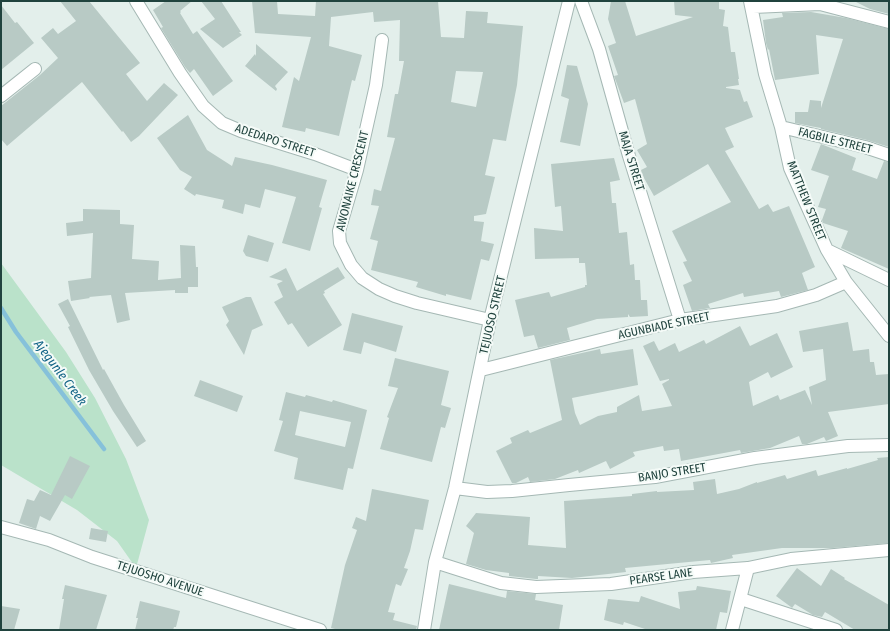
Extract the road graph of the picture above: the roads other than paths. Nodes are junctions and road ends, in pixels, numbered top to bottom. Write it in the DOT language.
graph roads {
  1 [pos="136,1"];
  2 [pos="569,1"];
  3 [pos="581,1"];
  4 [pos="821,3"];
  5 [pos="752,4"];
  6 [pos="889,22"];
  7 [pos="382,40"];
  8 [pos="35,69"];
  9 [pos="1,96"];
  10 [pos="781,127"];
  11 [pos="889,155"];
  12 [pos="357,170"];
  13 [pos="827,250"];
  14 [pos="889,280"];
  15 [pos="846,282"];
  16 [pos="490,320"];
  17 [pos="680,320"];
  18 [pos="889,336"];
  19 [pos="480,370"];
  20 [pos="889,445"];
  21 [pos="455,488"];
  22 [pos="1,527"];
  23 [pos="889,550"];
  24 [pos="435,562"];
  25 [pos="748,568"];
  26 [pos="741,599"];
  27 [pos="320,630"];
  28 [pos="424,630"];
  29 [pos="732,630"];
  30 [pos="836,630"];
  1 -- 12 [label="street, ADEDAPO STREET"];
  2 -- 16 [label="street, TEJUOSO STREET"];
  3 -- 17 [label="street, MAJA STREET"];
  4 -- 5 [label="street"];
  4 -- 6 [label="street"];
  5 -- 10 [label="street, MATTHEW STREET"];
  7 -- 12 [label="street, AWONAIKE CRESCENT"];
  8 -- 9 [label="street"];
  10 -- 11 [label="street, FAGBILE STREET"];
  10 -- 13 [label="street, MATTHEW STREET"];
  12 -- 16 [label="street, AWONAIKE CRESCENT"];
  13 -- 14 [label="street"];
  13 -- 15 [label="street, MATTHEW STREET"];
  15 -- 17 [label="street, AGUNBIADE STREET"];
  15 -- 18 [label="street, MATTHEW STREET"];
  16 -- 19 [label="street, TEJUOSO STREET"];
  17 -- 19 [label="street, AGUNBIADE STREET"];
  19 -- 21 [label="street, TEJUOSO STREET"];
  20 -- 21 [label="street, BANJO STREET"];
  21 -- 24 [label="street, TEJUOSO STREET"];
  22 -- 27 [label="street, TEJUOSHO AVENUE"];
  23 -- 25 [label="street, PEARSE LANE"];
  24 -- 25 [label="street, PEARSE LANE"];
  24 -- 28 [label="street, TEJUOSO STREET"];
  25 -- 26 [label="street"];
  26 -- 29 [label="street"];
  26 -- 30 [label="street"];
}
